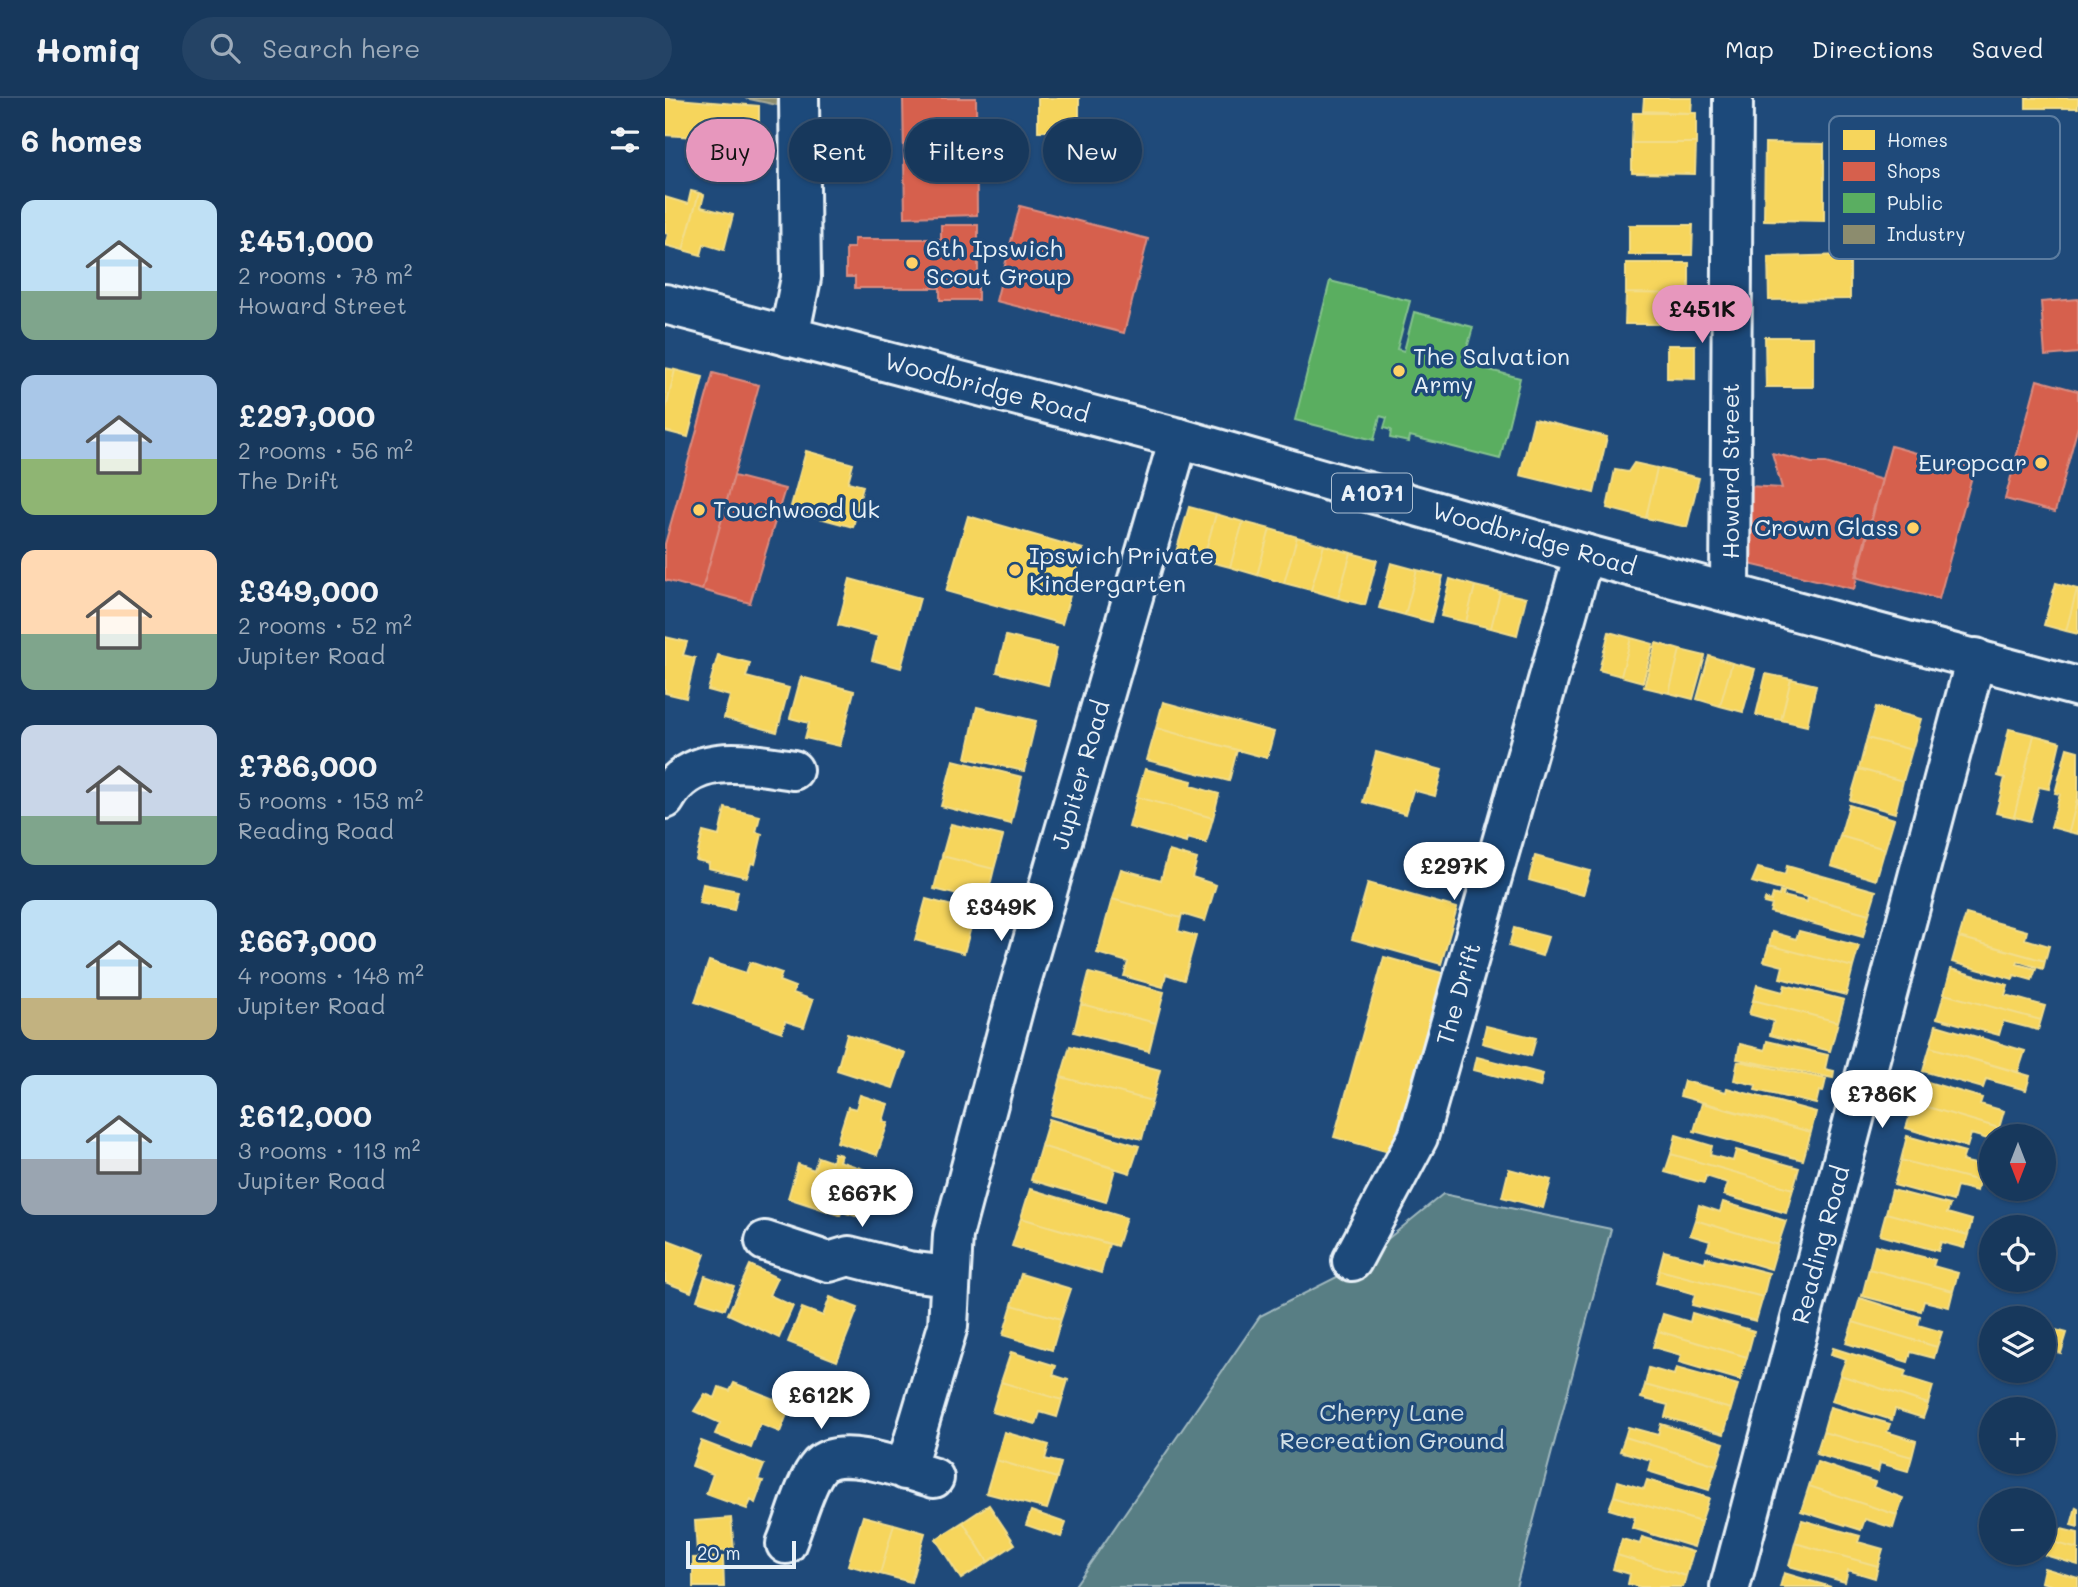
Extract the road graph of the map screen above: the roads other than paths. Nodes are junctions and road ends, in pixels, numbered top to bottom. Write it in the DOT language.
graph roads {
  1 [pos="799,98"];
  2 [pos="1733,98"];
  3 [pos="665,304"];
  4 [pos="789,337"];
  5 [pos="1179,438"];
  6 [pos="1584,554"];
  7 [pos="1730,592"];
  8 [pos="1976,658"];
  9 [pos="2078,687"];
  10 [pos="793,770"];
  11 [pos="665,799"];
  12 [pos="765,1241"];
  13 [pos="1352,1261"];
  14 [pos="949,1276"];
  15 [pos="786,1544"];
  16 [pos="1730,1587"];
  1 -- 4 [label="street"];
  2 -- 7 [label="street, Howard Street"];
  3 -- 4 [label="street, Woodbridge Road / A1071"];
  4 -- 5 [label="street, Woodbridge Road / A1071"];
  5 -- 6 [label="street, Woodbridge Road / A1071"];
  5 -- 14 [label="street, Jupiter Road"];
  6 -- 7 [label="street, Woodbridge Road / A1071"];
  6 -- 13 [label="street, The Drift"];
  7 -- 8 [label="street, Woodbridge Road / A1071"];
  8 -- 9 [label="street, Woodbridge Road / A1071"];
  8 -- 16 [label="street, Reading Road"];
  10 -- 11 [label="street"];
  12 -- 14 [label="street"];
  14 -- 15 [label="street, Jupiter Road"];
}
